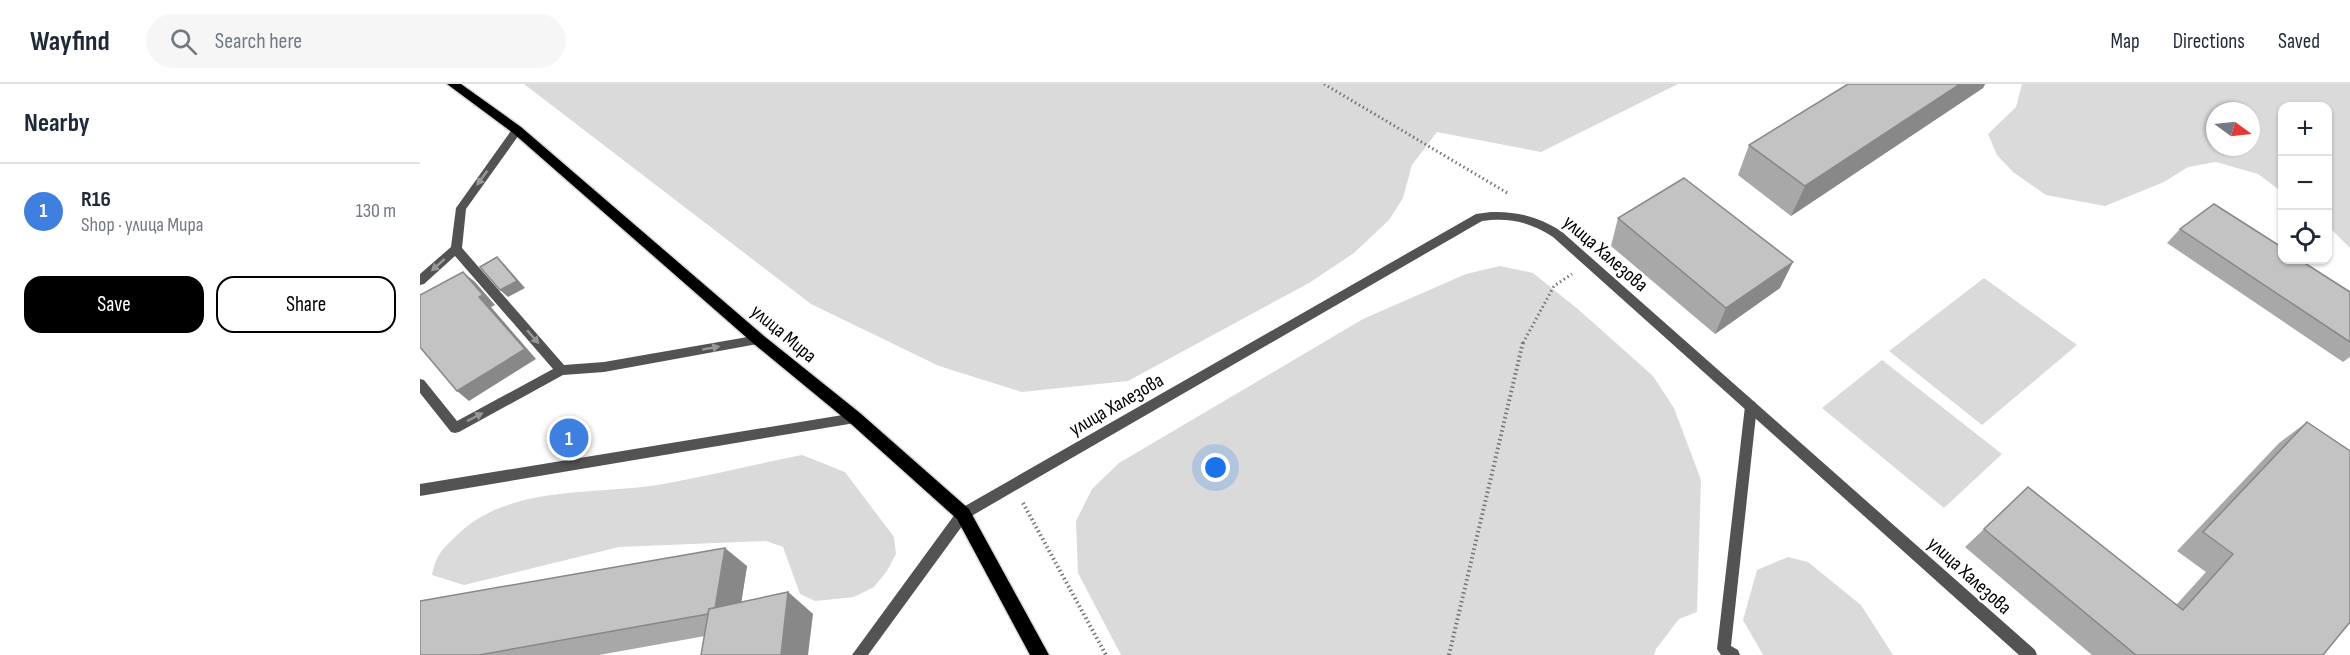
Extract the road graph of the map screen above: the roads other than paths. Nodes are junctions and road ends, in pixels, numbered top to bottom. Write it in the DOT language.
graph roads {
  1 [pos="453,84"];
  2 [pos="517,130"];
  3 [pos="456,249"];
  4 [pos="420,281"];
  5 [pos="759,340"];
  6 [pos="561,370"];
  7 [pos="420,384"];
  8 [pos="1751,406"];
  9 [pos="855,418"];
  10 [pos="420,490"];
  11 [pos="963,514"];
  12 [pos="859,655"];
  13 [pos="1040,655"];
  14 [pos="1733,655"];
  15 [pos="2030,655"];
  1 -- 2 [label="main road, улица Мира"];
  2 -- 3 [label="street, one-way"];
  2 -- 5 [label="main road, улица Мира"];
  3 -- 4 [label="street, one-way"];
  3 -- 6 [label="street, one-way"];
  6 -- 5 [label="street, one-way"];
  5 -- 9 [label="main road, улица Мира"];
  7 -- 6 [label="street, one-way"];
  8 -- 11 [label="street, улица Халезова"];
  8 -- 14 [label="street"];
  8 -- 15 [label="street, улица Халезова"];
  9 -- 10 [label="street"];
  9 -- 11 [label="main road, улица Мира"];
  11 -- 12 [label="street"];
  11 -- 13 [label="main road, улица Мира"];
}
